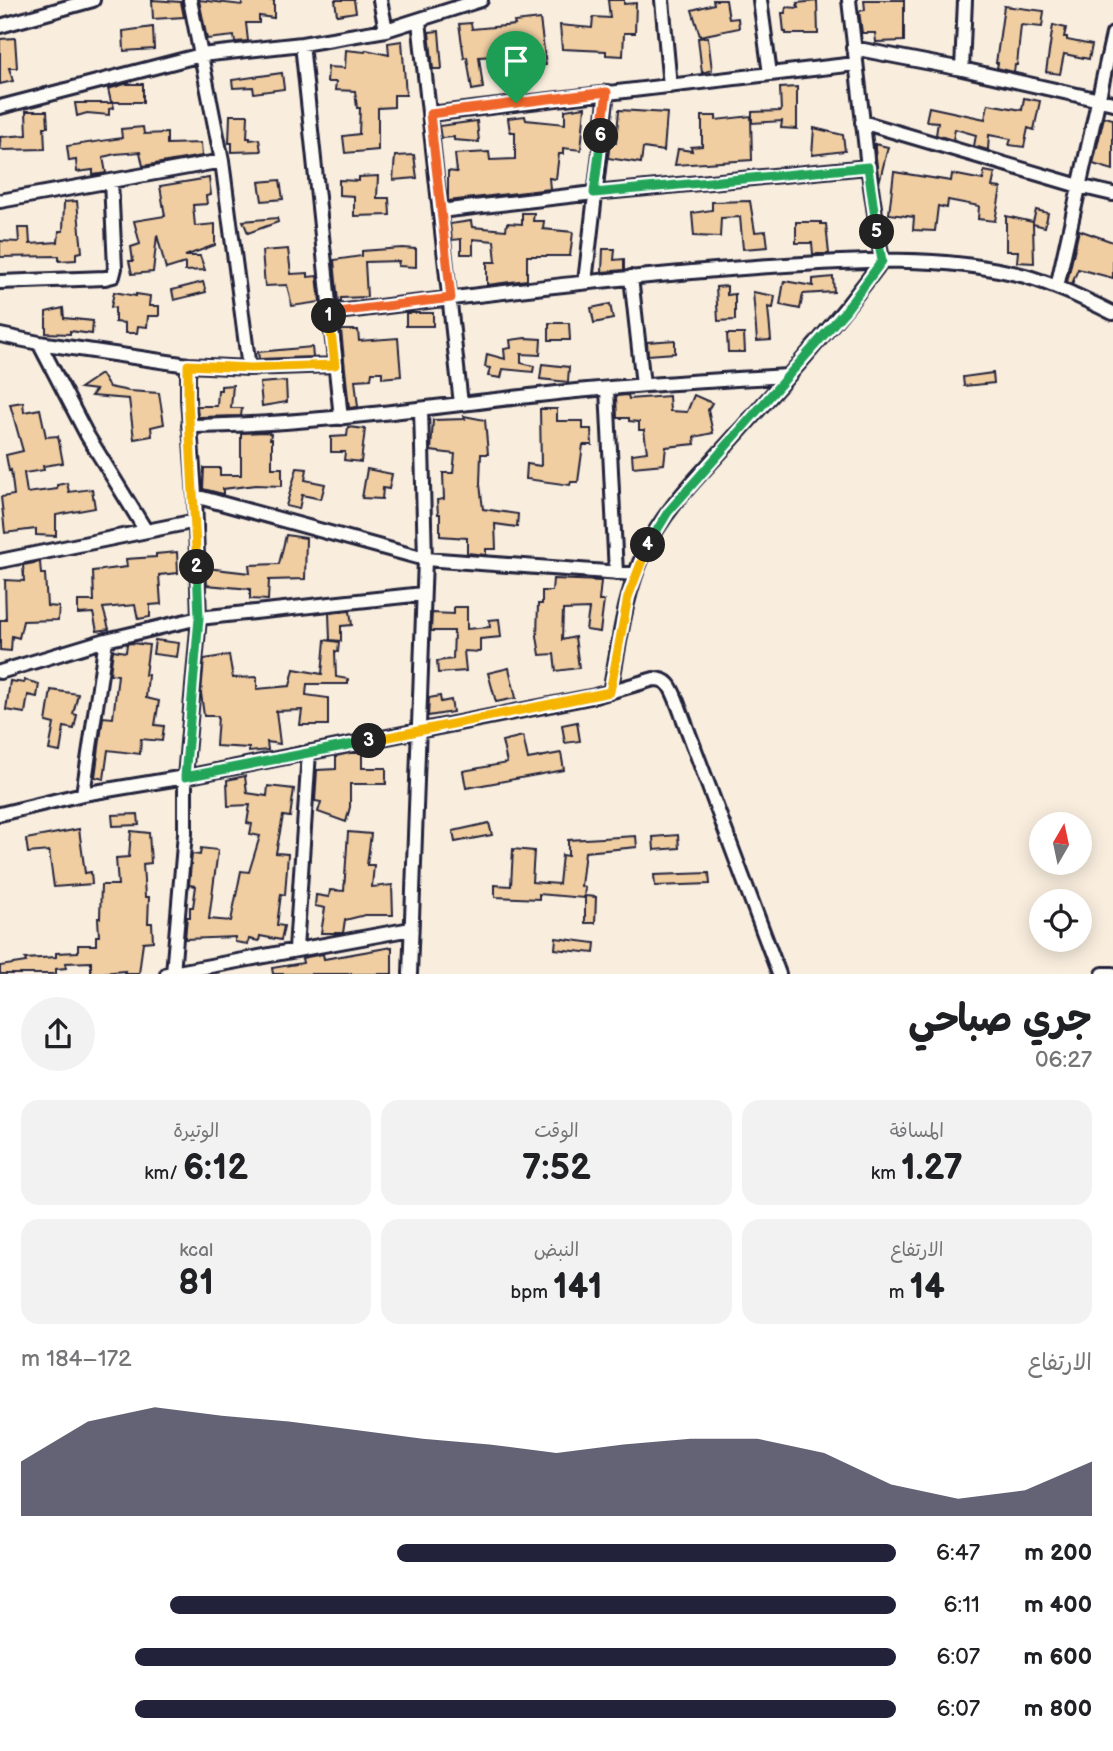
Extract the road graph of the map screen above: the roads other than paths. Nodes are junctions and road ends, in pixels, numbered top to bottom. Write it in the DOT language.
graph roads {
  1 [pos="93,0"];
  2 [pos="190,0"];
  3 [pos="380,0"];
  4 [pos="481,0"];
  5 [pos="662,0"];
  6 [pos="760,0"];
  7 [pos="849,0"];
  8 [pos="965,0"];
  9 [pos="419,21"];
  10 [pos="0,26"];
  11 [pos="386,30"];
  12 [pos="1113,34"];
  13 [pos="302,44"];
  14 [pos="853,48"];
  15 [pos="201,55"];
  16 [pos="855,64"];
  17 [pos="962,69"];
  18 [pos="770,74"];
  19 [pos="670,86"];
  20 [pos="607,92"];
  21 [pos="1099,100"];
  22 [pos="1113,103"];
  23 [pos="0,107"];
  24 [pos="430,114"];
  25 [pos="862,122"];
  26 [pos="222,160"];
  27 [pos="868,167"];
  28 [pos="111,181"];
  29 [pos="1079,186"];
  30 [pos="594,193"];
  31 [pos="1113,194"];
  32 [pos="0,201"];
  33 [pos="440,211"];
  34 [pos="882,261"];
  35 [pos="631,277"];
  36 [pos="0,282"];
  37 [pos="585,282"];
  38 [pos="1057,287"];
  39 [pos="451,298"];
  40 [pos="329,313"];
  41 [pos="1113,313"];
  42 [pos="0,335"];
  43 [pos="39,343"];
  44 [pos="188,365"];
  45 [pos="335,365"];
  46 [pos="250,368"];
  47 [pos="788,376"];
  48 [pos="643,386"];
  49 [pos="607,388"];
  50 [pos="461,404"];
  51 [pos="421,409"];
  52 [pos="341,418"];
  53 [pos="189,426"];
  54 [pos="195,496"];
  55 [pos="196,521"];
  56 [pos="146,531"];
  57 [pos="425,559"];
  58 [pos="0,561"];
  59 [pos="616,573"];
  60 [pos="635,574"];
  61 [pos="423,594"];
  62 [pos="199,618"];
  63 [pos="106,640"];
  64 [pos="0,672"];
  65 [pos="610,692"];
  66 [pos="418,731"];
  67 [pos="309,752"];
  68 [pos="185,777"];
  69 [pos="83,794"];
  70 [pos="0,814"];
  71 [pos="411,929"];
  72 [pos="296,949"];
  73 [pos="170,973"];
  74 [pos="410,974"];
  75 [pos="779,974"];
  76 [pos="1103,974"];
  77 [pos="1113,974"];
  1 -- 10 [label="street"];
  2 -- 15 [label="street"];
  3 -- 11 [label="street"];
  4 -- 9 [label="street"];
  5 -- 19 [label="street"];
  6 -- 18 [label="street"];
  7 -- 14 [label="street"];
  8 -- 17 [label="street"];
  9 -- 11 [label="street"];
  9 -- 24 [label="street"];
  11 -- 13 [label="street"];
  12 -- 21 [label="street"];
  13 -- 15 [label="street"];
  13 -- 40 [label="street"];
  14 -- 16 [label="street"];
  14 -- 17 [label="street"];
  15 -- 23 [label="street"];
  15 -- 26 [label="street"];
  16 -- 18 [label="street"];
  16 -- 25 [label="street"];
  17 -- 21 [label="street"];
  18 -- 19 [label="street"];
  19 -- 20 [label="street"];
  20 -- 24 [label="street"];
  20 -- 30 [label="street"];
  21 -- 22 [label="street"];
  21 -- 29 [label="street"];
  24 -- 33 [label="street"];
  25 -- 27 [label="street"];
  25 -- 29 [label="street"];
  26 -- 28 [label="street"];
  26 -- 46 [label="street"];
  27 -- 30 [label="street"];
  27 -- 34 [label="street"];
  28 -- 32 [label="street"];
  28 -- 36 [label="street"];
  29 -- 31 [label="street"];
  29 -- 38 [label="street"];
  30 -- 33 [label="street"];
  30 -- 37 [label="street"];
  33 -- 39 [label="street"];
  34 -- 35 [label="street"];
  34 -- 38 [label="street"];
  34 -- 47 [label="street"];
  35 -- 37 [label="street"];
  35 -- 48 [label="street"];
  37 -- 39 [label="street"];
  38 -- 41 [label="street"];
  39 -- 40 [label="street"];
  39 -- 50 [label="street"];
  40 -- 45 [label="street"];
  42 -- 43 [label="street"];
  43 -- 44 [label="street"];
  43 -- 56 [label="street"];
  44 -- 46 [label="street"];
  44 -- 53 [label="street"];
  45 -- 46 [label="street"];
  45 -- 52 [label="street"];
  47 -- 48 [label="street"];
  47 -- 60 [label="street"];
  48 -- 49 [label="street"];
  49 -- 50 [label="street"];
  49 -- 59 [label="street"];
  50 -- 51 [label="street"];
  51 -- 52 [label="street"];
  51 -- 57 [label="street"];
  52 -- 53 [label="street"];
  53 -- 54 [label="street"];
  54 -- 55 [label="street"];
  54 -- 57 [label="street"];
  55 -- 56 [label="street"];
  55 -- 62 [label="street"];
  56 -- 58 [label="street"];
  57 -- 59 [label="street"];
  57 -- 61 [label="street"];
  59 -- 60 [label="street"];
  60 -- 65 [label="street"];
  61 -- 62 [label="street"];
  61 -- 66 [label="street"];
  62 -- 63 [label="street"];
  62 -- 68 [label="street"];
  63 -- 64 [label="street"];
  63 -- 69 [label="street"];
  65 -- 66 [label="street"];
  65 -- 75 [label="street"];
  66 -- 67 [label="street"];
  66 -- 71 [label="street"];
  67 -- 68 [label="street"];
  67 -- 72 [label="street"];
  68 -- 69 [label="street"];
  68 -- 73 [label="street"];
  69 -- 70 [label="street"];
  71 -- 72 [label="street"];
  71 -- 74 [label="street"];
  72 -- 73 [label="street"];
  76 -- 77 [label="street"];
}
